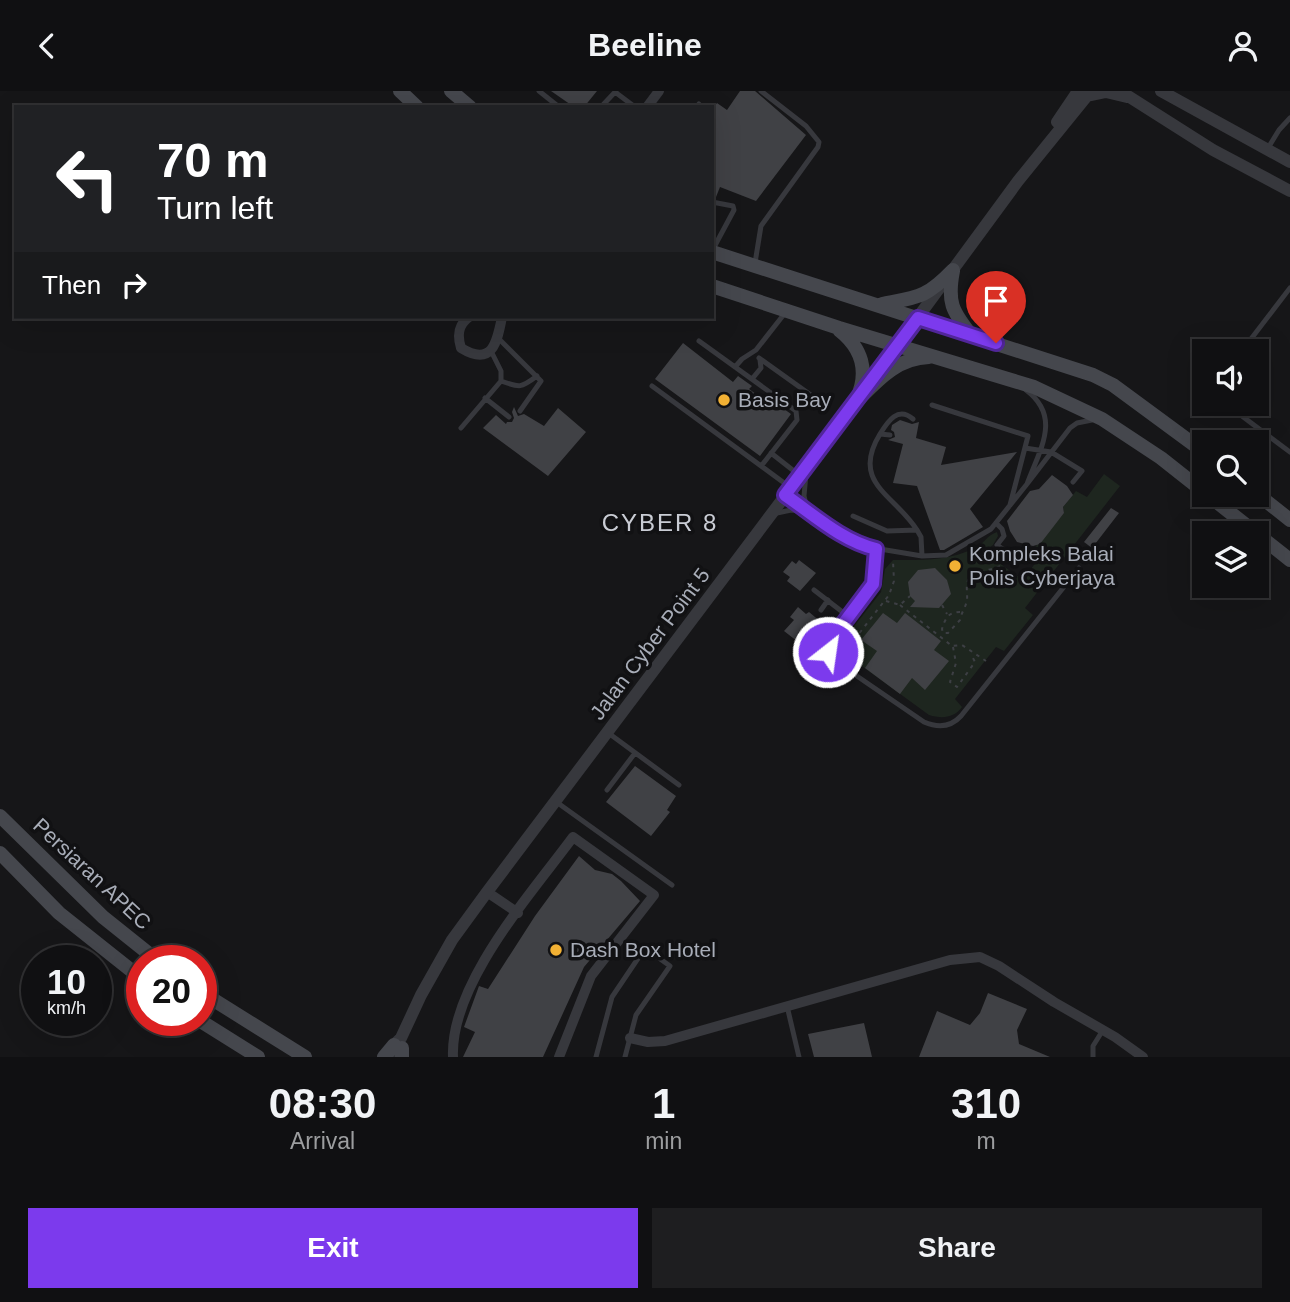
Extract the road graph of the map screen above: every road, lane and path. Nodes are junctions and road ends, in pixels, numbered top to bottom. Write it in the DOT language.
graph roads {
  1 [pos="400,91"];
  2 [pos="451,91"];
  3 [pos="539,91"];
  4 [pos="761,91"];
  5 [pos="1121,91"];
  6 [pos="1161,91"];
  7 [pos="615,92"];
  8 [pos="1085,93"];
  9 [pos="1134,100"];
  10 [pos="415,105"];
  11 [pos="468,105"];
  12 [pos="556,105"];
  13 [pos="603,105"];
  14 [pos="632,105"];
  15 [pos="1290,118"];
  16 [pos="1267,151"];
  17 [pos="1290,162"];
  18 [pos="1290,191"];
  19 [pos="714,202"];
  20 [pos="714,248"];
  21 [pos="714,253"];
  22 [pos="755,266"];
  23 [pos="953,270"];
  24 [pos="714,287"];
  25 [pos="1290,288"];
  26 [pos="879,305"];
  27 [pos="787,310"];
  28 [pos="918,318"];
  29 [pos="467,319"];
  30 [pos="502,319"];
  31 [pos="834,326"];
  32 [pos="971,335"];
  33 [pos="498,338"];
  34 [pos="1251,339"];
  35 [pos="699,341"];
  36 [pos="897,345"];
  37 [pos="756,350"];
  38 [pos="491,351"];
  39 [pos="937,357"];
  40 [pos="759,358"];
  41 [pos="735,367"];
  42 [pos="537,376"];
  43 [pos="752,379"];
  44 [pos="501,381"];
  45 [pos="1014,381"];
  46 [pos="652,386"];
  47 [pos="485,398"];
  48 [pos="815,398"];
  49 [pos="855,403"];
  50 [pos="932,405"];
  51 [pos="520,411"];
  52 [pos="1242,416"];
  53 [pos="509,417"];
  54 [pos="913,419"];
  55 [pos="1102,419"];
  56 [pos="461,428"];
  57 [pos="880,434"];
  58 [pos="890,435"];
  59 [pos="1192,443"];
  60 [pos="1025,448"];
  61 [pos="1040,450"];
  62 [pos="1051,452"];
  63 [pos="1290,452"];
  64 [pos="771,453"];
  65 [pos="762,465"];
  66 [pos="805,470"];
  67 [pos="1073,482"];
  68 [pos="1192,483"];
  69 [pos="1027,484"];
  70 [pos="788,492"];
  71 [pos="1269,503"];
  72 [pos="1223,507"];
  73 [pos="1009,508"];
  74 [pos="808,512"];
  75 [pos="853,516"];
  76 [pos="768,518"];
  77 [pos="1290,520"];
  78 [pos="997,524"];
  79 [pos="917,530"];
  80 [pos="876,549"];
  81 [pos="1026,549"];
  82 [pos="922,556"];
  83 [pos="893,560"];
  84 [pos="1290,560"];
  85 [pos="1002,565"];
  86 [pos="1079,568"];
  87 [pos="814,590"];
  88 [pos="910,596"];
  89 [pos="828,600"];
  90 [pos="885,601"];
  91 [pos="900,605"];
  92 [pos="942,605"];
  93 [pos="821,610"];
  94 [pos="960,612"];
  95 [pos="948,615"];
  96 [pos="849,617"];
  97 [pos="942,634"];
  98 [pos="953,646"];
  99 [pos="844,653"];
  100 [pos="971,653"];
  101 [pos="986,660"];
  102 [pos="607,732"];
  103 [pos="635,753"];
  104 [pos="679,785"];
  105 [pos="607,790"];
  106 [pos="555,801"];
  107 [pos="0,816"];
  108 [pos="0,853"];
  109 [pos="671,885"];
  110 [pos="486,893"];
  111 [pos="518,913"];
  112 [pos="138,945"];
  113 [pos="126,966"];
  114 [pos="217,1002"];
  115 [pos="787,1006"];
  116 [pos="1103,1030"];
  117 [pos="217,1031"];
  118 [pos="630,1038"];
  119 [pos="396,1051"];
  120 [pos="258,1057"];
  121 [pos="305,1057"];
  122 [pos="453,1057"];
  123 [pos="559,1057"];
  124 [pos="597,1057"];
  125 [pos="625,1057"];
  126 [pos="799,1057"];
  127 [pos="1093,1057"];
  128 [pos="1143,1057"];
  1 -- 10 [label="main road"];
  2 -- 11 [label="main road"];
  3 -- 12 [label="lane"];
  4 -- 22 [label="lane"];
  5 -- 9 [label="street"];
  6 -- 16 [label="street"];
  7 -- 13 [label="lane"];
  7 -- 14 [label="lane"];
  8 -- 9 [label="street"];
  8 -- 23 [label="street, Jalan Cyber Point 5"];
  9 -- 18 [label="street"];
  15 -- 16 [label="lane"];
  16 -- 17 [label="street"];
  19 -- 20 [label="lane"];
  21 -- 22 [label="main road"];
  22 -- 26 [label="main road"];
  23 -- 26 [label="main road"];
  23 -- 28 [label="street, Jalan Cyber Point 5"];
  23 -- 32 [label="main road"];
  24 -- 27 [label="main road"];
  25 -- 34 [label="lane"];
  26 -- 28 [label="main road"];
  27 -- 31 [label="main road"];
  27 -- 37 [label="lane"];
  28 -- 32 [label="main road"];
  28 -- 36 [label="street, Jalan Cyber Point 5"];
  29 -- 38 [label="street"];
  30 -- 33 [label="street"];
  31 -- 36 [label="main road"];
  31 -- 49 [label="main road"];
  32 -- 59 [label="main road"];
  33 -- 38 [label="street"];
  33 -- 42 [label="lane"];
  35 -- 41 [label="lane"];
  36 -- 39 [label="main road"];
  36 -- 49 [label="street, Jalan Cyber Point 5"];
  37 -- 40 [label="lane"];
  37 -- 41 [label="lane"];
  38 -- 44 [label="lane"];
  39 -- 45 [label="main road"];
  39 -- 49 [label="main road"];
  40 -- 43 [label="lane"];
  40 -- 48 [label="lane"];
  41 -- 43 [label="lane"];
  42 -- 44 [label="lane"];
  42 -- 51 [label="lane"];
  43 -- 64 [label="lane"];
  44 -- 47 [label="lane"];
  45 -- 55 [label="main road"];
  45 -- 61 [label="lane"];
  46 -- 65 [label="lane"];
  47 -- 53 [label="lane"];
  47 -- 56 [label="lane"];
  49 -- 66 [label="street, Jalan Cyber Point 5"];
  50 -- 60 [label="lane"];
  52 -- 63 [label="lane"];
  54 -- 57 [label="lane"];
  55 -- 62 [label="lane"];
  55 -- 68 [label="main road"];
  57 -- 58 [label="lane"];
  57 -- 79 [label="lane"];
  60 -- 61 [label="lane"];
  60 -- 73 [label="lane"];
  61 -- 62 [label="lane"];
  61 -- 69 [label="lane"];
  62 -- 67 [label="lane"];
  62 -- 69 [label="lane"];
  64 -- 65 [label="lane"];
  64 -- 66 [label="lane"];
  65 -- 70 [label="lane"];
  66 -- 70 [label="street, Jalan Cyber Point 5"];
  66 -- 74 [label="lane"];
  69 -- 73 [label="lane"];
  70 -- 74 [label="lane"];
  70 -- 76 [label="street, Jalan Cyber Point 5"];
  71 -- 77 [label="main road"];
  72 -- 84 [label="main road"];
  73 -- 78 [label="lane"];
  74 -- 76 [label="lane"];
  74 -- 80 [label="lane"];
  75 -- 79 [label="lane"];
  76 -- 102 [label="street, Jalan Cyber Point 5"];
  78 -- 81 [label="lane"];
  78 -- 82 [label="lane"];
  79 -- 82 [label="lane"];
  80 -- 82 [label="lane"];
  80 -- 96 [label="lane"];
  83 -- 90 [label="path"];
  85 -- 94 [label="path"];
  86 -- 96 [label="lane"];
  87 -- 89 [label="lane"];
  88 -- 91 [label="path"];
  89 -- 93 [label="lane"];
  89 -- 96 [label="lane"];
  90 -- 91 [label="path"];
  90 -- 99 [label="path"];
  91 -- 97 [label="path"];
  92 -- 95 [label="path"];
  94 -- 95 [label="path"];
  94 -- 97 [label="path"];
  95 -- 97 [label="path"];
  97 -- 98 [label="path"];
  98 -- 100 [label="path"];
  98 -- 100 [label="path"];
  100 -- 101 [label="path"];
  102 -- 103 [label="lane"];
  102 -- 106 [label="street, Jalan Cyber Point 5"];
  103 -- 104 [label="lane"];
  103 -- 105 [label="lane"];
  106 -- 109 [label="lane"];
  106 -- 110 [label="street, Jalan Cyber Point 5"];
  107 -- 112 [label="main road, Persiaran APEC"];
  108 -- 113 [label="main road"];
  110 -- 111 [label="street"];
  110 -- 119 [label="street, Jalan Cyber Point 5"];
  111 -- 122 [label="street"];
  111 -- 123 [label="street"];
  114 -- 121 [label="main road"];
  115 -- 116 [label="street"];
  115 -- 118 [label="street"];
  115 -- 126 [label="lane"];
  116 -- 127 [label="lane"];
  116 -- 128 [label="street"];
  117 -- 120 [label="main road"];
  118 -- 124 [label="lane"];
  118 -- 125 [label="lane"];
}
